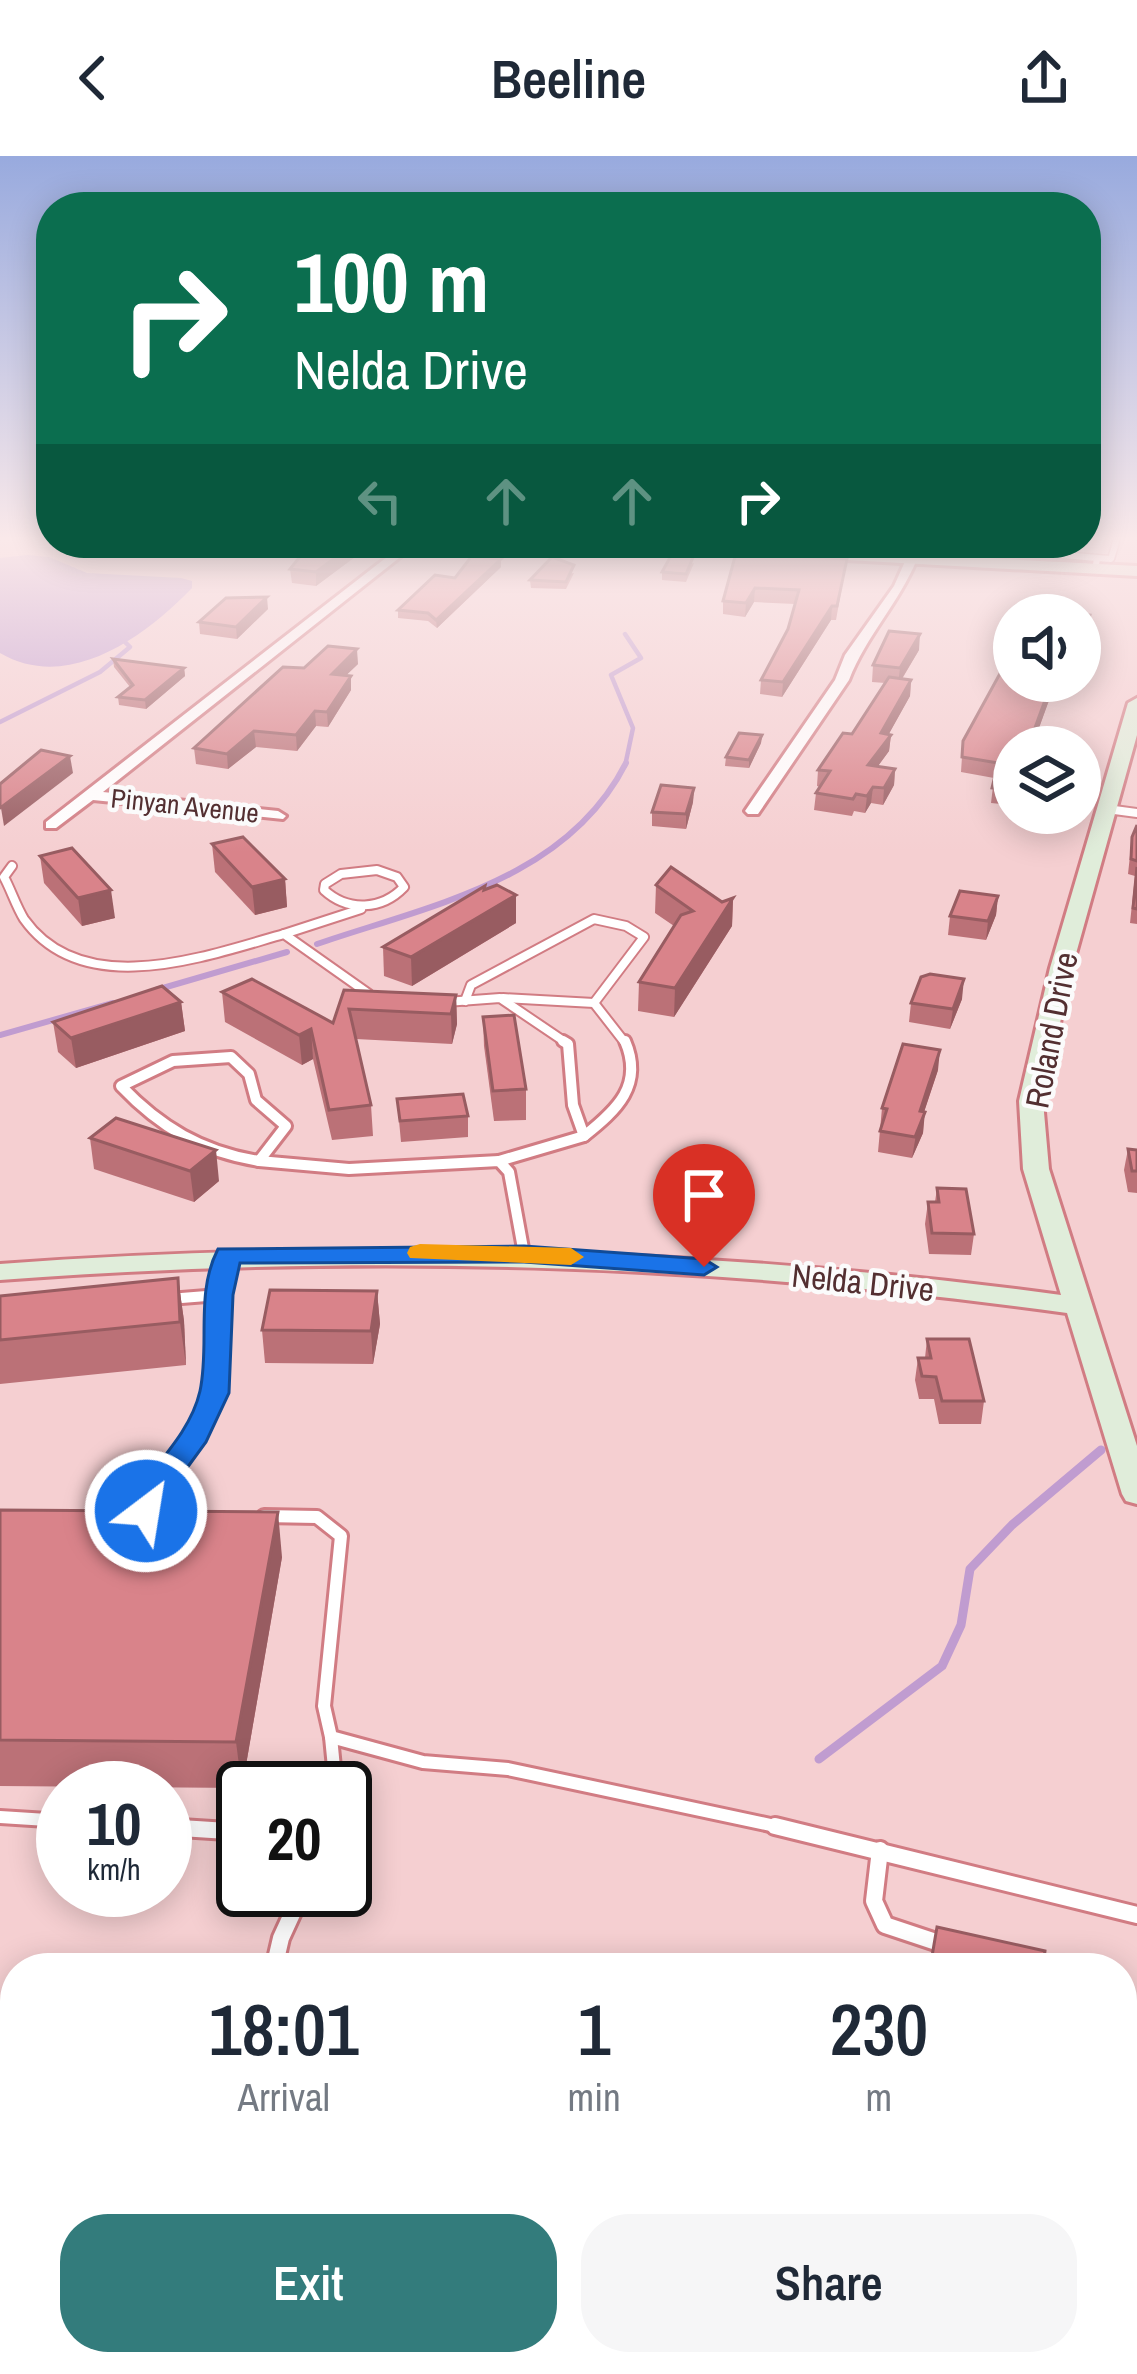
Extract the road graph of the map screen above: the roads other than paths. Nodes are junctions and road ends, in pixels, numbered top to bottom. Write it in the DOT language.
graph roads {
  1 [pos="281,646"];
  2 [pos="859,646"];
  3 [pos="1137,704"];
  4 [pos="91,795"];
  5 [pos="1107,809"];
  6 [pos="753,811"];
  7 [pos="1137,813"];
  8 [pos="278,815"];
  9 [pos="51,825"];
  10 [pos="12,866"];
  11 [pos="373,904"];
  12 [pos="284,934"];
  13 [pos="376,997"];
  14 [pos="500,998"];
  15 [pos="465,1000"];
  16 [pos="594,1003"];
  17 [pos="422,1004"];
  18 [pos="584,1136"];
  19 [pos="499,1161"];
  20 [pos="258,1162"];
  21 [pos="524,1254"];
  22 [pos="228,1255"];
  23 [pos="0,1272"];
  24 [pos="219,1295"];
  25 [pos="154,1300"];
  26 [pos="1079,1306"];
  27 [pos="1137,1494"];
  28 [pos="167,1512"];
  29 [pos="253,1515"];
  30 [pos="331,1737"];
  31 [pos="333,1761"];
  32 [pos="0,1817"];
  33 [pos="36,1819"];
  34 [pos="880,1850"];
  35 [pos="1137,1915"];
  36 [pos="291,1917"];
  37 [pos="962,1950"];
  38 [pos="278,1953"];
  1 -- 4 [label="street"];
  2 -- 6 [label="street"];
  3 -- 5 [label="street, Roland Drive"];
  4 -- 8 [label="street, Pinyan Avenue"];
  4 -- 9 [label="street"];
  5 -- 7 [label="lane"];
  5 -- 26 [label="street, Roland Drive"];
  10 -- 12 [label="lane"];
  11 -- 11 [label="lane"];
  11 -- 12 [label="lane"];
  12 -- 13 [label="lane"];
  14 -- 15 [label="lane"];
  14 -- 16 [label="lane"];
  14 -- 18 [label="lane"];
  15 -- 16 [label="lane"];
  15 -- 17 [label="lane"];
  16 -- 18 [label="lane"];
  18 -- 19 [label="lane"];
  19 -- 20 [label="lane"];
  19 -- 21 [label="lane"];
  20 -- 20 [label="lane"];
  21 -- 22 [label="street, Nelda Drive"];
  21 -- 26 [label="street, Nelda Drive"];
  22 -- 23 [label="street, Nelda Drive"];
  22 -- 24 [label="lane"];
  24 -- 25 [label="lane"];
  24 -- 28 [label="lane"];
  26 -- 27 [label="street, Roland Drive"];
  29 -- 30 [label="lane"];
  30 -- 31 [label="lane"];
  30 -- 34 [label="lane"];
  32 -- 33 [label="lane"];
  34 -- 35 [label="lane"];
  34 -- 37 [label="lane"];
  36 -- 38 [label="lane"];
}
